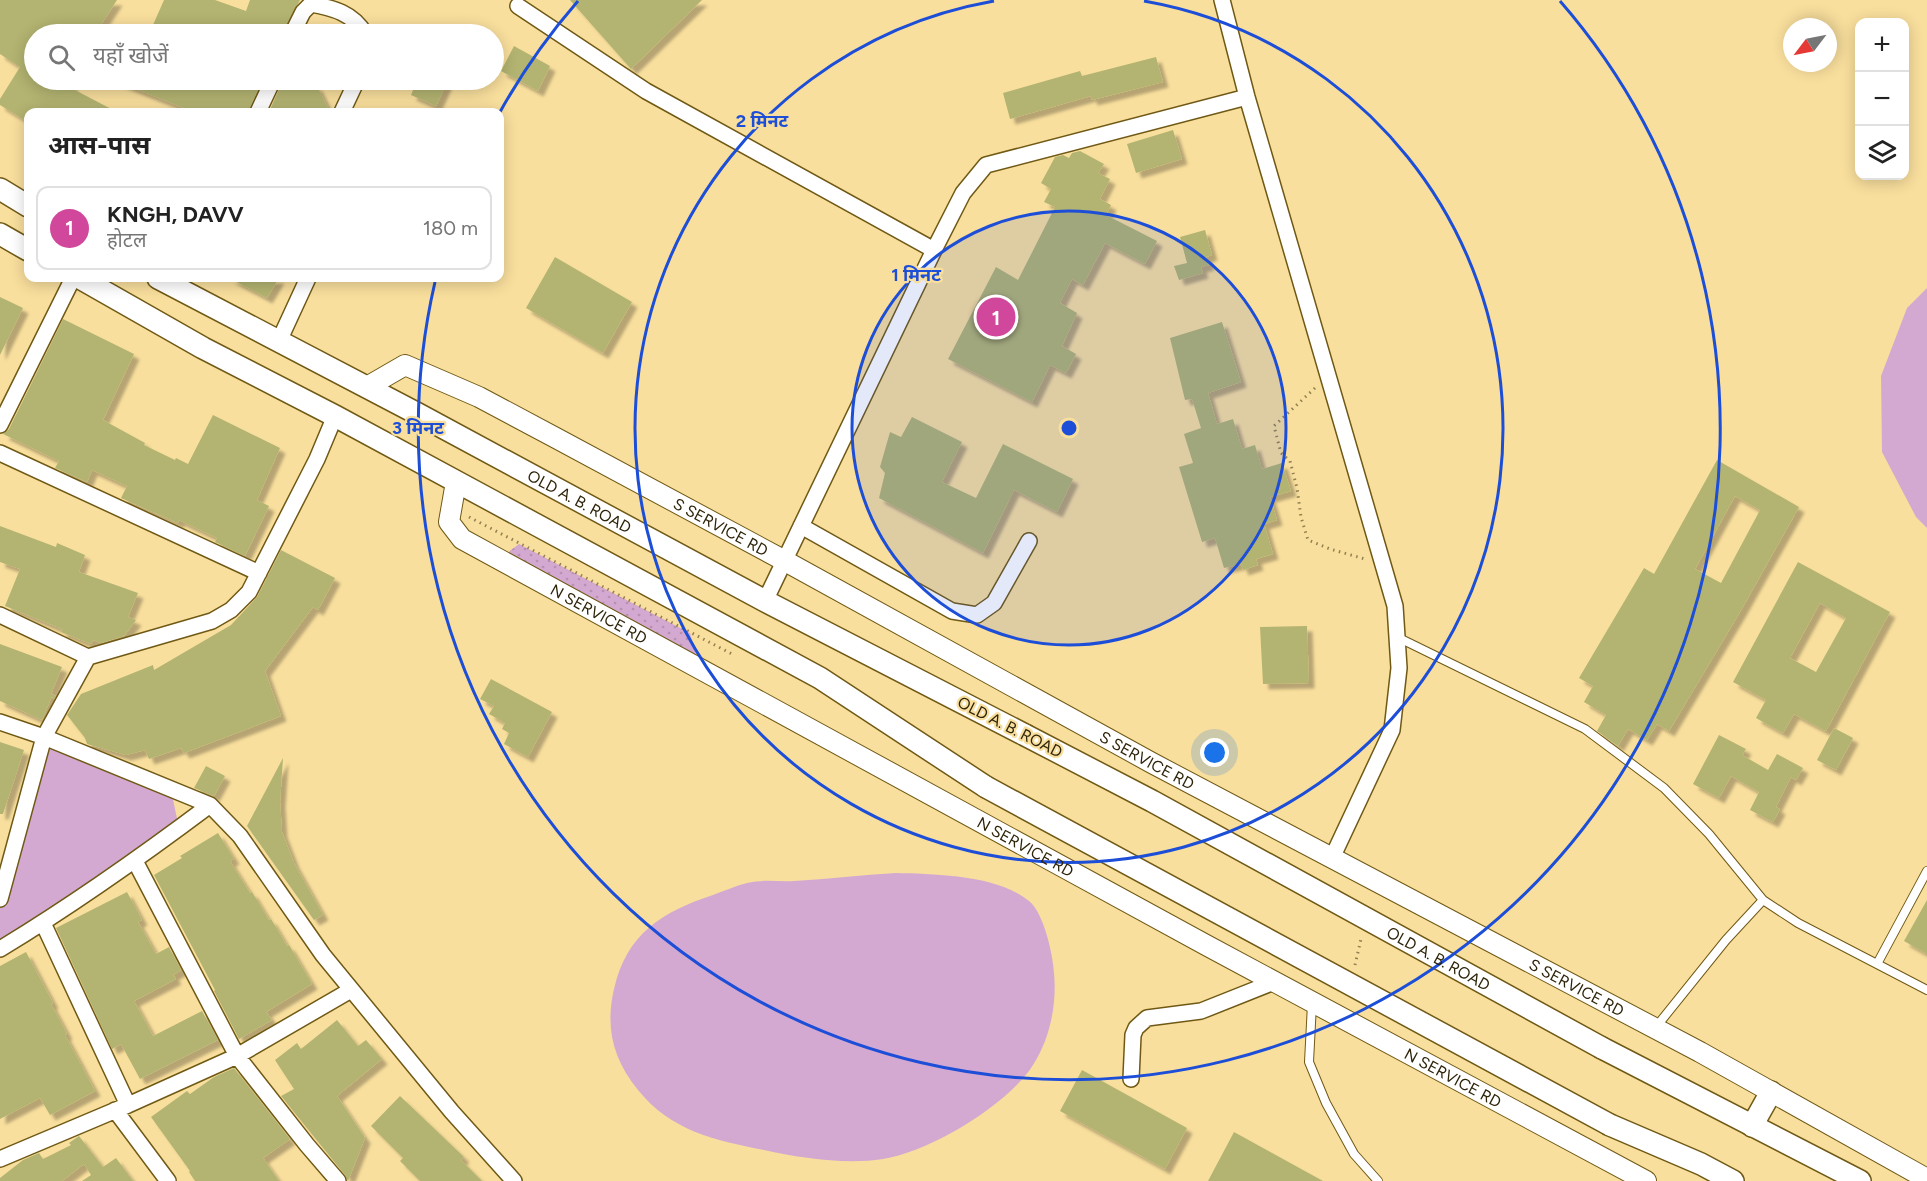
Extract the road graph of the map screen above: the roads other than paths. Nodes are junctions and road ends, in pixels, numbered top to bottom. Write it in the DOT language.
graph roads {
  1 [pos="1222,0"];
  2 [pos="518,6"];
  3 [pos="297,24"];
  4 [pos="357,24"];
  5 [pos="268,90"];
  6 [pos="352,90"];
  7 [pos="1247,97"];
  8 [pos="260,108"];
  9 [pos="344,108"];
  10 [pos="0,189"];
  11 [pos="24,204"];
  12 [pos="0,234"];
  13 [pos="24,248"];
  14 [pos="934,250"];
  15 [pos="71,282"];
  16 [pos="87,282"];
  17 [pos="166,282"];
  18 [pos="306,282"];
  19 [pos="279,341"];
  20 [pos="367,387"];
  21 [pos="335,417"];
  22 [pos="0,425"];
  23 [pos="0,453"];
  24 [pos="456,482"];
  25 [pos="801,526"];
  26 [pos="1029,541"];
  27 [pos="785,561"];
  28 [pos="259,573"];
  29 [pos="765,601"];
  30 [pos="0,615"];
  31 [pos="1397,637"];
  32 [pos="88,657"];
  33 [pos="0,722"];
  34 [pos="44,737"];
  35 [pos="210,806"];
  36 [pos="1332,858"];
  37 [pos="135,861"];
  38 [pos="1927,871"];
  39 [pos="0,899"];
  40 [pos="1763,900"];
  41 [pos="42,923"];
  42 [pos="0,949"];
  43 [pos="1877,964"];
  44 [pos="1274,982"];
  45 [pos="351,990"];
  46 [pos="1927,990"];
  47 [pos="1312,1002"];
  48 [pos="1655,1028"];
  49 [pos="237,1056"];
  50 [pos="1131,1079"];
  51 [pos="1771,1092"];
  52 [pos="121,1108"];
  53 [pos="1752,1126"];
  54 [pos="0,1159"];
  55 [pos="1706,1172"];
  56 [pos="1927,1179"];
  57 [pos="168,1181"];
  58 [pos="338,1181"];
  59 [pos="514,1181"];
  60 [pos="1378,1181"];
  61 [pos="1646,1181"];
  62 [pos="1732,1181"];
  63 [pos="1860,1181"];
  1 -- 7 [label="street"];
  2 -- 14 [label="street"];
  3 -- 4 [label="street"];
  5 -- 8 [label="street"];
  6 -- 9 [label="street"];
  7 -- 14 [label="street"];
  7 -- 31 [label="street"];
  10 -- 11 [label="main road"];
  12 -- 13 [label="main road"];
  14 -- 25 [label="street"];
  15 -- 22 [label="street"];
  16 -- 21 [label="main road"];
  17 -- 19 [label="main road, OLD A. B. ROAD"];
  18 -- 19 [label="street"];
  19 -- 20 [label="main road, OLD A. B. ROAD"];
  20 -- 27 [label="street, S SERVICE RD"];
  20 -- 29 [label="main road, OLD A. B. ROAD"];
  21 -- 24 [label="main road"];
  21 -- 28 [label="street"];
  23 -- 28 [label="street"];
  24 -- 44 [label="street, N SERVICE RD"];
  24 -- 55 [label="main road, bridge"];
  25 -- 26 [label="street"];
  25 -- 27 [label="street"];
  27 -- 29 [label="street"];
  27 -- 36 [label="street, S SERVICE RD"];
  28 -- 32 [label="street"];
  29 -- 53 [label="main road, OLD A. B. ROAD, bridge"];
  30 -- 32 [label="street"];
  31 -- 36 [label="street"];
  31 -- 40 [label="lane"];
  32 -- 34 [label="street"];
  33 -- 34 [label="street"];
  34 -- 35 [label="street"];
  34 -- 39 [label="street"];
  35 -- 37 [label="street"];
  35 -- 45 [label="street"];
  36 -- 48 [label="street, S SERVICE RD"];
  37 -- 41 [label="street"];
  37 -- 49 [label="street"];
  38 -- 43 [label="lane"];
  40 -- 43 [label="lane"];
  40 -- 48 [label="lane"];
  41 -- 42 [label="street"];
  41 -- 52 [label="street"];
  43 -- 46 [label="lane"];
  44 -- 47 [label="street, N SERVICE RD"];
  44 -- 50 [label="street"];
  45 -- 49 [label="street"];
  45 -- 59 [label="street"];
  47 -- 60 [label="lane"];
  47 -- 61 [label="street, N SERVICE RD"];
  48 -- 51 [label="street, S SERVICE RD"];
  49 -- 52 [label="street"];
  49 -- 58 [label="street"];
  51 -- 53 [label="main road"];
  51 -- 56 [label="street, S SERVICE RD"];
  52 -- 54 [label="street"];
  52 -- 57 [label="street"];
  53 -- 63 [label="main road, OLD A. B. ROAD"];
  55 -- 62 [label="main road"];
}
